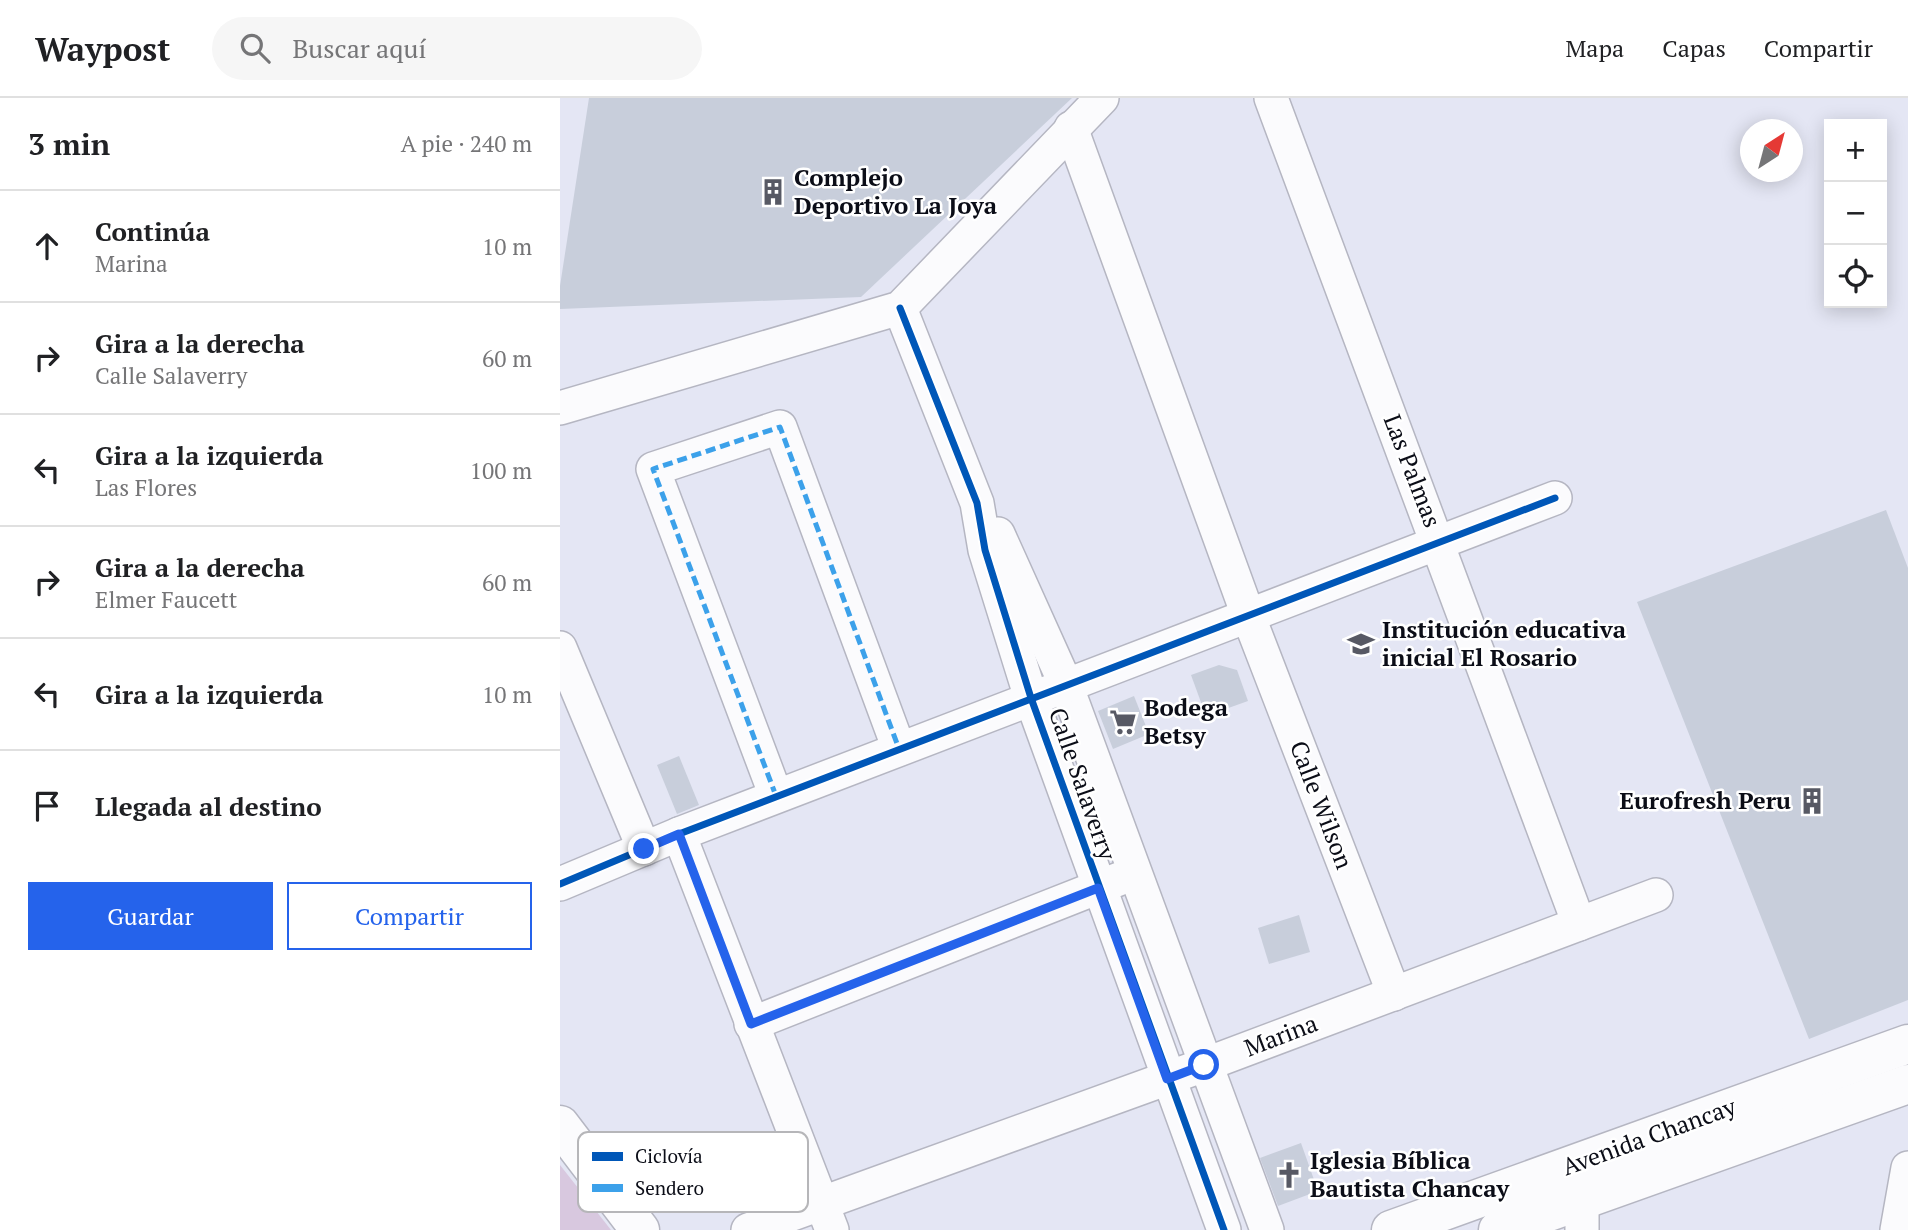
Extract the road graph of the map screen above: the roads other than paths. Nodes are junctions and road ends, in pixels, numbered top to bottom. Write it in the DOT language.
graph roads {
  1 [pos="1102,98"];
  2 [pos="1271,98"];
  3 [pos="1071,128"];
  4 [pos="900,308"];
  5 [pos="560,408"];
  6 [pos="1555,498"];
  7 [pos="977,503"];
  8 [pos="1438,542"];
  9 [pos="1248,615"];
  10 [pos="560,648"];
  11 [pos="1066,685"];
  12 [pos="1031,698"];
  13 [pos="899,749"];
  14 [pos="776,796"];
  15 [pos="679,834"];
  16 [pos="644,849"];
  17 [pos="1134,873"];
  18 [pos="560,884"];
  19 [pos="1098,888"];
  20 [pos="1656,895"];
  21 [pos="1580,924"];
  22 [pos="1394,994"];
  23 [pos="751,1024"];
  24 [pos="1908,1044"];
  25 [pos="1204,1065"];
  26 [pos="1167,1079"];
  27 [pos="1908,1084"];
  28 [pos="560,1125"];
  29 [pos="793,1132"];
  30 [pos="578,1149"];
  31 [pos="1908,1168"];
  32 [pos="808,1171"];
  33 [pos="626,1212"];
  34 [pos="1582,1215"];
  35 [pos="826,1217"];
  36 [pos="640,1230"];
  37 [pos="748,1230"];
  38 [pos="1223,1230"];
  39 [pos="1267,1230"];
  40 [pos="1391,1230"];
  41 [pos="1498,1230"];
  42 [pos="1896,1230"];
  1 -- 3 [label="street"];
  2 -- 8 [label="street, Las Palmas"];
  3 -- 4 [label="street"];
  3 -- 9 [label="street, Calle Wilson"];
  4 -- 5 [label="street"];
  4 -- 7 [label="street, Calle Salaverry"];
  6 -- 8 [label="street"];
  7 -- 11 [label="street, Calle Salaverry"];
  7 -- 12 [label="street, Calle Salaverry"];
  8 -- 9 [label="street"];
  8 -- 21 [label="street, Las Palmas"];
  9 -- 11 [label="street"];
  9 -- 22 [label="street, Calle Wilson"];
  10 -- 16 [label="street"];
  11 -- 12 [label="street"];
  11 -- 17 [label="street, Calle Salaverry"];
  12 -- 13 [label="street"];
  12 -- 19 [label="street, Calle Salaverry"];
  13 -- 14 [label="street"];
  13 -- 14 [label="street"];
  14 -- 15 [label="street"];
  15 -- 16 [label="street"];
  15 -- 23 [label="street"];
  16 -- 18 [label="street"];
  17 -- 19 [label="street"];
  17 -- 25 [label="street, Calle Salaverry"];
  19 -- 23 [label="street"];
  19 -- 26 [label="street, Calle Salaverry"];
  20 -- 21 [label="street, Marina"];
  21 -- 22 [label="street, Marina"];
  22 -- 25 [label="street, Marina"];
  23 -- 29 [label="street"];
  24 -- 40 [label="highway, Avenida Chancay"];
  25 -- 26 [label="street, Marina"];
  25 -- 39 [label="street, Calle Salaverry"];
  26 -- 35 [label="street, Marina"];
  26 -- 38 [label="street, Calle Salaverry"];
  27 -- 34 [label="highway, Avenida Chancay"];
  28 -- 30 [label="highway"];
  31 -- 42 [label="street"];
  32 -- 35 [label="street"];
  33 -- 36 [label="highway"];
  34 -- 41 [label="highway, Avenida Chancay"];
  35 -- 37 [label="street, Marina"];
}
